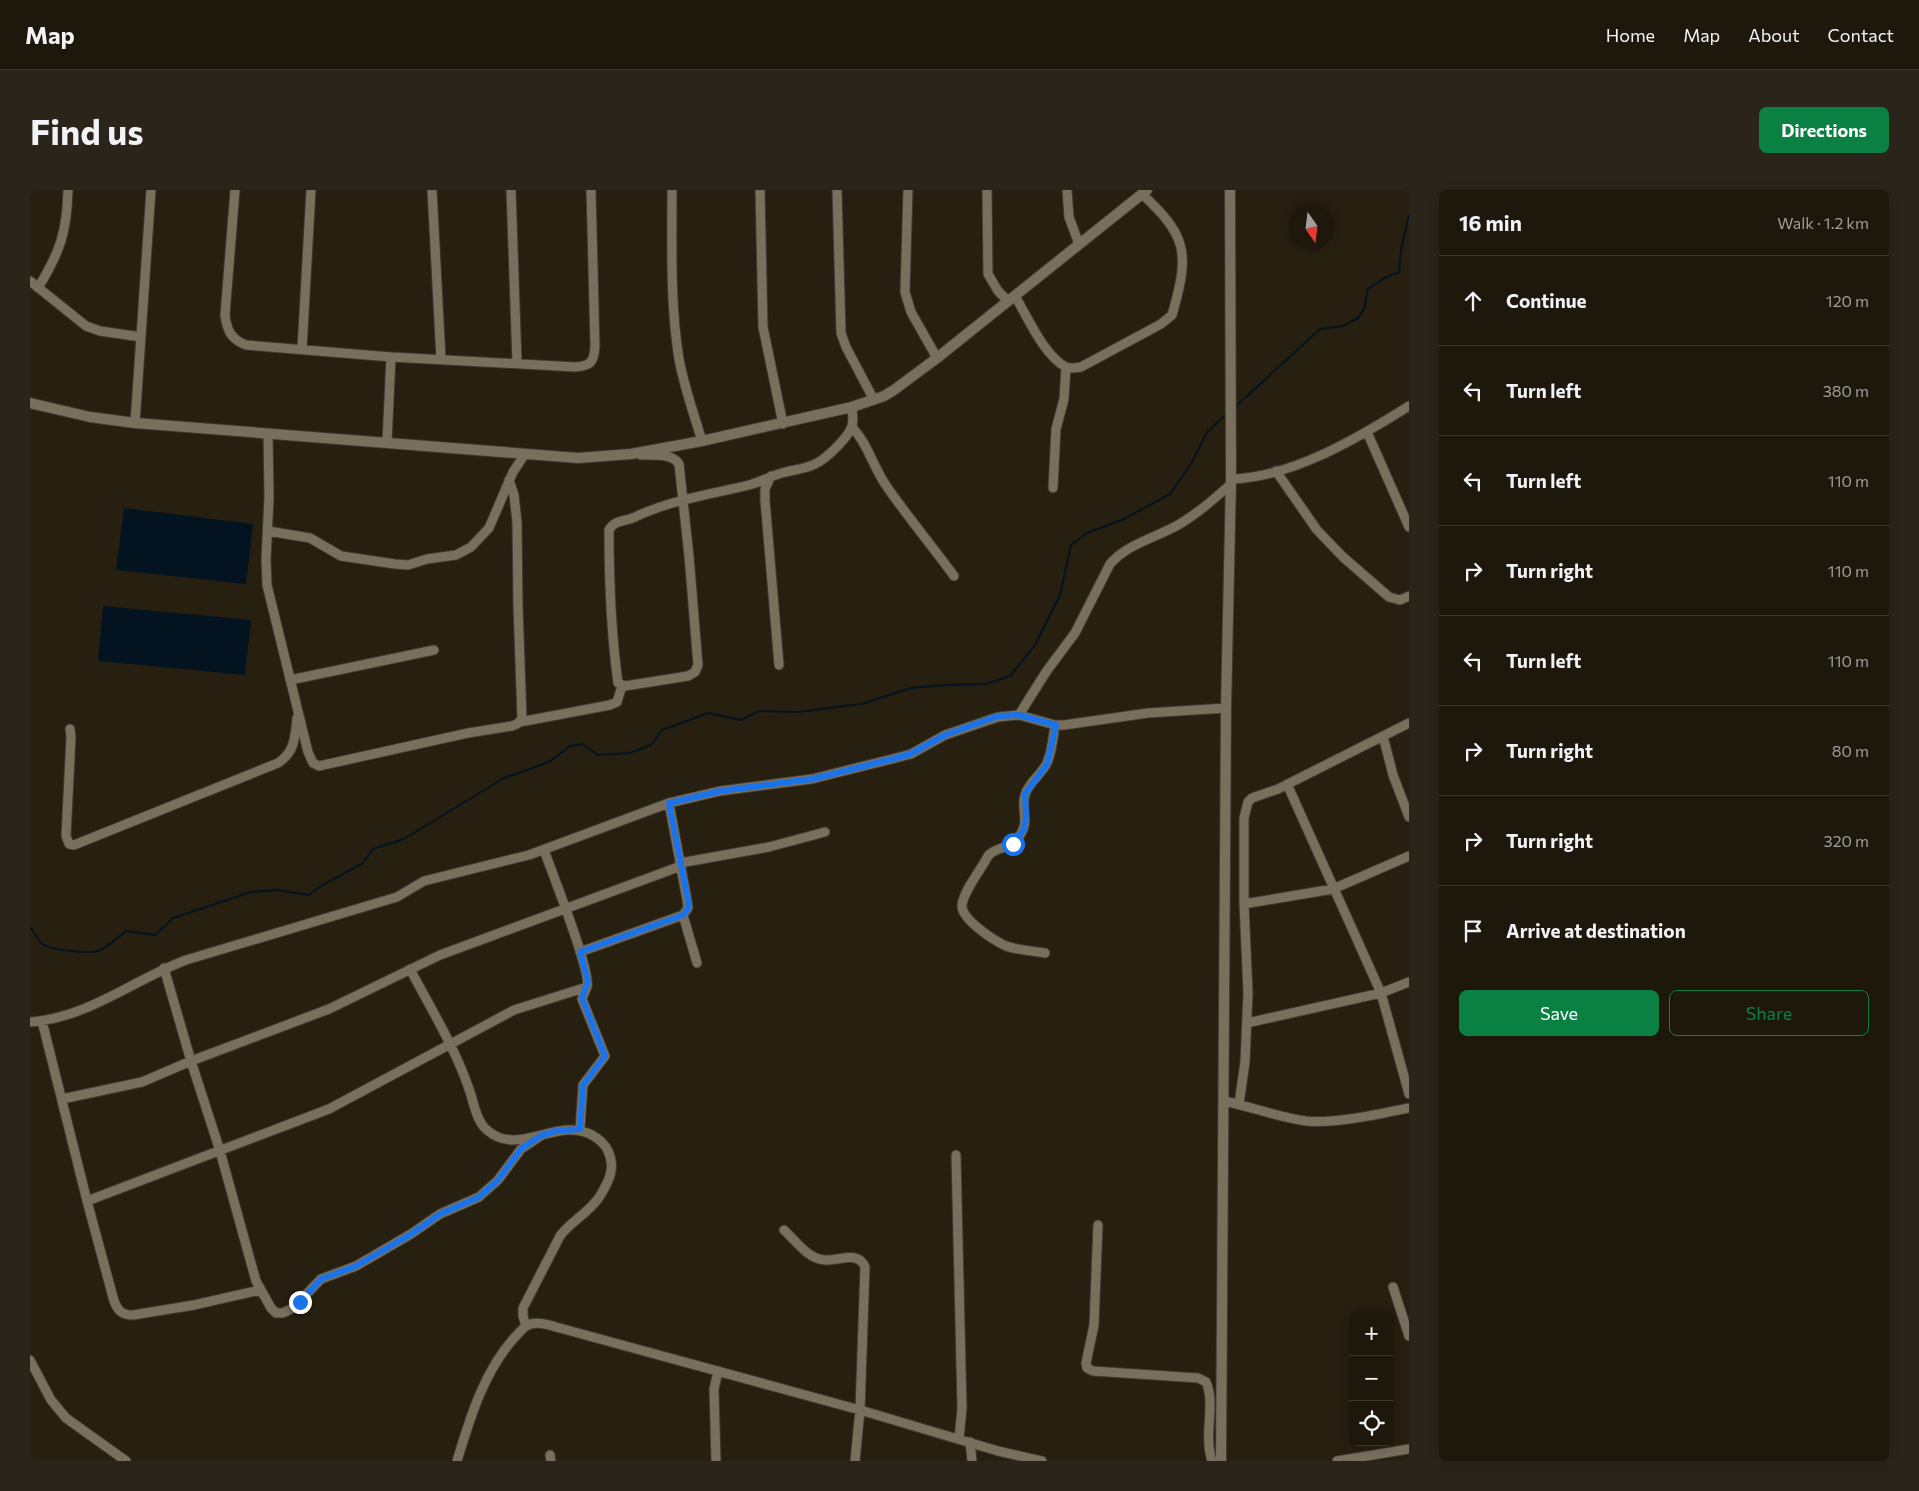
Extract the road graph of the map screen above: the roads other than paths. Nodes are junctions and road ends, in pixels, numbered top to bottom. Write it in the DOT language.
graph roads {
  1 [pos="68,190"];
  2 [pos="151,190"];
  3 [pos="235,190"];
  4 [pos="312,190"];
  5 [pos="432,190"];
  6 [pos="511,190"];
  7 [pos="591,190"];
  8 [pos="672,190"];
  9 [pos="760,190"];
  10 [pos="837,190"];
  11 [pos="908,190"];
  12 [pos="987,190"];
  13 [pos="1067,190"];
  14 [pos="1230,190"];
  15 [pos="1145,192"];
  16 [pos="1079,244"];
  17 [pos="30,281"];
  18 [pos="38,288"];
  19 [pos="1012,298"];
  20 [pos="140,337"];
  21 [pos="302,349"];
  22 [pos="391,357"];
  23 [pos="937,358"];
  24 [pos="440,359"];
  25 [pos="517,362"];
  26 [pos="1066,367"];
  27 [pos="874,400"];
  28 [pos="30,402"];
  29 [pos="1409,406"];
  30 [pos="852,407"];
  31 [pos="135,424"];
  32 [pos="782,424"];
  33 [pos="852,427"];
  34 [pos="1367,432"];
  35 [pos="268,434"];
  36 [pos="702,441"];
  37 [pos="387,442"];
  38 [pos="525,454"];
  39 [pos="631,454"];
  40 [pos="1276,471"];
  41 [pos="771,476"];
  42 [pos="509,480"];
  43 [pos="1231,482"];
  44 [pos="1053,488"];
  45 [pos="684,501"];
  46 [pos="1409,527"];
  47 [pos="268,531"];
  48 [pos="954,576"];
  49 [pos="1409,596"];
  50 [pos="434,650"];
  51 [pos="779,665"];
  52 [pos="290,680"];
  53 [pos="622,686"];
  54 [pos="1226,708"];
  55 [pos="298,713"];
  56 [pos="1019,715"];
  57 [pos="520,722"];
  58 [pos="1409,722"];
  59 [pos="1056,725"];
  60 [pos="70,729"];
  61 [pos="1383,736"];
  62 [pos="1288,784"];
  63 [pos="669,803"];
  64 [pos="1409,817"];
  65 [pos="825,832"];
  66 [pos="544,850"];
  67 [pos="1409,856"];
  68 [pos="681,865"];
  69 [pos="1333,889"];
  70 [pos="1244,904"];
  71 [pos="565,909"];
  72 [pos="683,915"];
  73 [pos="580,952"];
  74 [pos="1045,953"];
  75 [pos="697,962"];
  76 [pos="164,968"];
  77 [pos="410,969"];
  78 [pos="1409,982"];
  79 [pos="587,987"];
  80 [pos="1381,993"];
  81 [pos="42,1021"];
  82 [pos="30,1022"];
  83 [pos="1247,1023"];
  84 [pos="449,1044"];
  85 [pos="190,1061"];
  86 [pos="1409,1094"];
  87 [pos="62,1099"];
  88 [pos="1224,1101"];
  89 [pos="1239,1104"];
  90 [pos="1409,1108"];
  91 [pos="580,1129"];
  92 [pos="542,1135"];
  93 [pos="220,1151"];
  94 [pos="956,1155"];
  95 [pos="87,1202"];
  96 [pos="1098,1225"];
  97 [pos="784,1230"];
  98 [pos="1393,1287"];
  99 [pos="260,1290"];
  100 [pos="526,1326"];
  101 [pos="1409,1336"];
  102 [pos="30,1360"];
  103 [pos="718,1372"];
  104 [pos="860,1410"];
  105 [pos="960,1439"];
  106 [pos="970,1442"];
  107 [pos="1409,1449"];
  108 [pos="1352,1460"];
  109 [pos="126,1461"];
  110 [pos="457,1461"];
  111 [pos="716,1461"];
  112 [pos="855,1461"];
  113 [pos="972,1461"];
  114 [pos="1042,1461"];
  115 [pos="1212,1461"];
  116 [pos="1221,1461"];
  117 [pos="1336,1461"];
  1 -- 18 [label="street"];
  2 -- 20 [label="street"];
  3 -- 21 [label="street"];
  4 -- 21 [label="street"];
  5 -- 24 [label="street"];
  6 -- 25 [label="street"];
  7 -- 25 [label="street"];
  8 -- 36 [label="street"];
  9 -- 32 [label="street"];
  10 -- 27 [label="street"];
  11 -- 23 [label="street"];
  12 -- 19 [label="street"];
  13 -- 16 [label="street"];
  14 -- 43 [label="street"];
  15 -- 16 [label="street"];
  15 -- 26 [label="street"];
  16 -- 19 [label="street"];
  17 -- 18 [label="street"];
  18 -- 20 [label="street"];
  19 -- 23 [label="street"];
  19 -- 26 [label="street"];
  20 -- 31 [label="street"];
  21 -- 22 [label="street"];
  22 -- 24 [label="street"];
  22 -- 37 [label="street"];
  23 -- 27 [label="street"];
  24 -- 25 [label="street"];
  26 -- 44 [label="street"];
  27 -- 30 [label="street"];
  28 -- 31 [label="street"];
  29 -- 34 [label="street"];
  30 -- 32 [label="street"];
  30 -- 33 [label="street"];
  31 -- 35 [label="street"];
  32 -- 36 [label="street"];
  33 -- 41 [label="street"];
  33 -- 48 [label="street"];
  34 -- 40 [label="street"];
  34 -- 46 [label="street"];
  35 -- 37 [label="street"];
  35 -- 47 [label="street"];
  36 -- 39 [label="street"];
  37 -- 38 [label="street"];
  38 -- 39 [label="street"];
  38 -- 42 [label="street"];
  39 -- 45 [label="street"];
  40 -- 43 [label="street"];
  40 -- 49 [label="street"];
  41 -- 45 [label="street"];
  41 -- 51 [label="street"];
  42 -- 47 [label="street"];
  42 -- 57 [label="street"];
  43 -- 54 [label="street"];
  43 -- 56 [label="street"];
  45 -- 53 [label="street"];
  45 -- 53 [label="street"];
  47 -- 52 [label="street"];
  50 -- 52 [label="street"];
  52 -- 55 [label="street"];
  53 -- 57 [label="street"];
  54 -- 59 [label="street"];
  54 -- 88 [label="street"];
  55 -- 57 [label="street"];
  55 -- 60 [label="street"];
  56 -- 59 [label="street"];
  56 -- 63 [label="street"];
  58 -- 61 [label="street"];
  59 -- 74 [label="street"];
  61 -- 62 [label="street"];
  61 -- 64 [label="street"];
  62 -- 69 [label="street"];
  62 -- 70 [label="street"];
  63 -- 66 [label="street"];
  63 -- 68 [label="street"];
  65 -- 68 [label="street"];
  66 -- 71 [label="street"];
  66 -- 76 [label="street"];
  67 -- 69 [label="street"];
  68 -- 71 [label="street"];
  68 -- 72 [label="street"];
  69 -- 70 [label="street"];
  69 -- 80 [label="street"];
  70 -- 83 [label="street"];
  71 -- 73 [label="street"];
  71 -- 77 [label="street"];
  72 -- 73 [label="street"];
  72 -- 75 [label="street"];
  73 -- 79 [label="street"];
  76 -- 81 [label="street"];
  76 -- 85 [label="street"];
  77 -- 84 [label="street"];
  77 -- 85 [label="street"];
  78 -- 80 [label="street"];
  79 -- 84 [label="street"];
  79 -- 91 [label="street"];
  80 -- 83 [label="street"];
  80 -- 86 [label="street"];
  81 -- 82 [label="street"];
  81 -- 87 [label="street"];
  83 -- 89 [label="street"];
  84 -- 92 [label="street"];
  84 -- 93 [label="street"];
  85 -- 87 [label="street"];
  85 -- 93 [label="street"];
  87 -- 95 [label="street"];
  88 -- 89 [label="street"];
  88 -- 116 [label="street"];
  89 -- 90 [label="street"];
  91 -- 92 [label="street"];
  91 -- 100 [label="street"];
  92 -- 99 [label="street"];
  93 -- 95 [label="street"];
  93 -- 99 [label="street"];
  94 -- 105 [label="street"];
  95 -- 99 [label="street"];
  96 -- 115 [label="street"];
  97 -- 104 [label="street"];
  98 -- 101 [label="street"];
  100 -- 103 [label="street"];
  100 -- 110 [label="street"];
  102 -- 109 [label="street"];
  103 -- 104 [label="street"];
  103 -- 111 [label="street"];
  104 -- 105 [label="street"];
  104 -- 112 [label="street"];
  105 -- 106 [label="street"];
  106 -- 113 [label="street"];
  106 -- 114 [label="street"];
  107 -- 108 [label="street"];
  108 -- 117 [label="street"];
}
